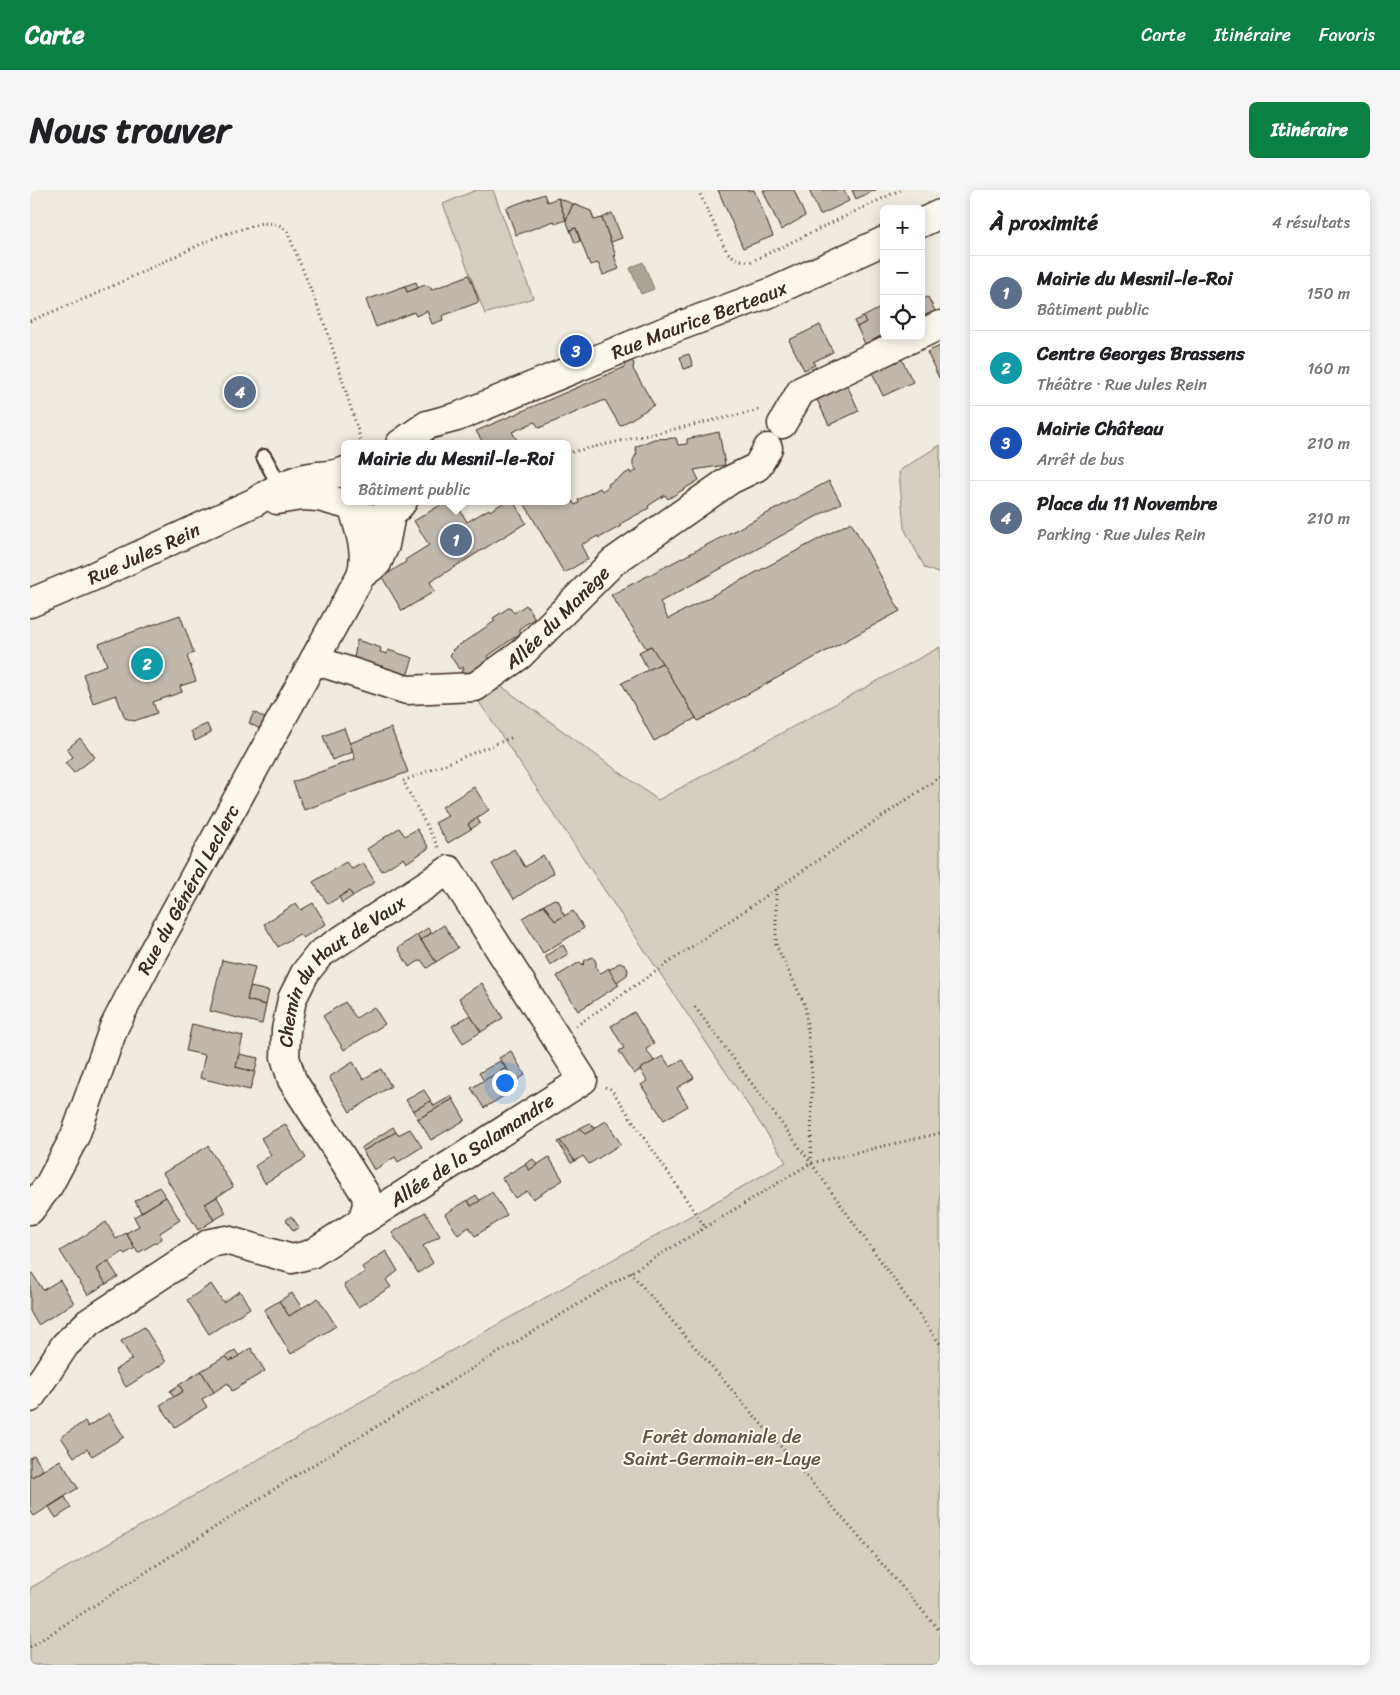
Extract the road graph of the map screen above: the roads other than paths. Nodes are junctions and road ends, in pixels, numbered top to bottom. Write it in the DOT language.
graph roads {
  1 [pos="940,214"];
  2 [pos="925,221"];
  3 [pos="880,243"];
  4 [pos="940,325"];
  5 [pos="925,332"];
  6 [pos="908,340"];
  7 [pos="457,417"];
  8 [pos="406,440"];
  9 [pos="436,440"];
  10 [pos="264,457"];
  11 [pos="341,473"];
  12 [pos="281,488"];
  13 [pos="341,498"];
  14 [pos="255,502"];
  15 [pos="350,505"];
  16 [pos="353,505"];
  17 [pos="397,508"];
  18 [pos="361,575"];
  19 [pos="30,603"];
  20 [pos="314,660"];
  21 [pos="583,1080"];
  22 [pos="366,1195"];
  23 [pos="393,1201"];
  24 [pos="30,1210"];
  25 [pos="362,1222"];
  26 [pos="30,1398"];
  1 -- 2 [label="street"];
  3 -- 7 [label="street, Rue Maurice Berteaux"];
  4 -- 5 [label="street"];
  6 -- 20 [label="street, Allée du Manège"];
  7 -- 8 [label="street, Rue Maurice Berteaux"];
  7 -- 9 [label="street, Rue Maurice Berteaux"];
  10 -- 12 [label="lane"];
  11 -- 12 [label="street, Rue Jules Rein"];
  12 -- 14 [label="street, Rue Jules Rein"];
  13 -- 14 [label="street, Rue Jules Rein"];
  14 -- 19 [label="street, Rue Jules Rein"];
  15 -- 18 [label="street, Rue du Général Leclerc"];
  16 -- 17 [label="street"];
  17 -- 18 [label="street, Rue du Général Leclerc"];
  18 -- 20 [label="street, Rue du Général Leclerc"];
  20 -- 24 [label="street, Rue du Général Leclerc"];
  21 -- 22 [label="street, Chemin du Haut de Vaux"];
  21 -- 23 [label="street, Allée de la Salamandre"];
  22 -- 23 [label="street"];
  22 -- 25 [label="street"];
  23 -- 25 [label="street, Allée de la Salamandre"];
  25 -- 26 [label="street"];
}
